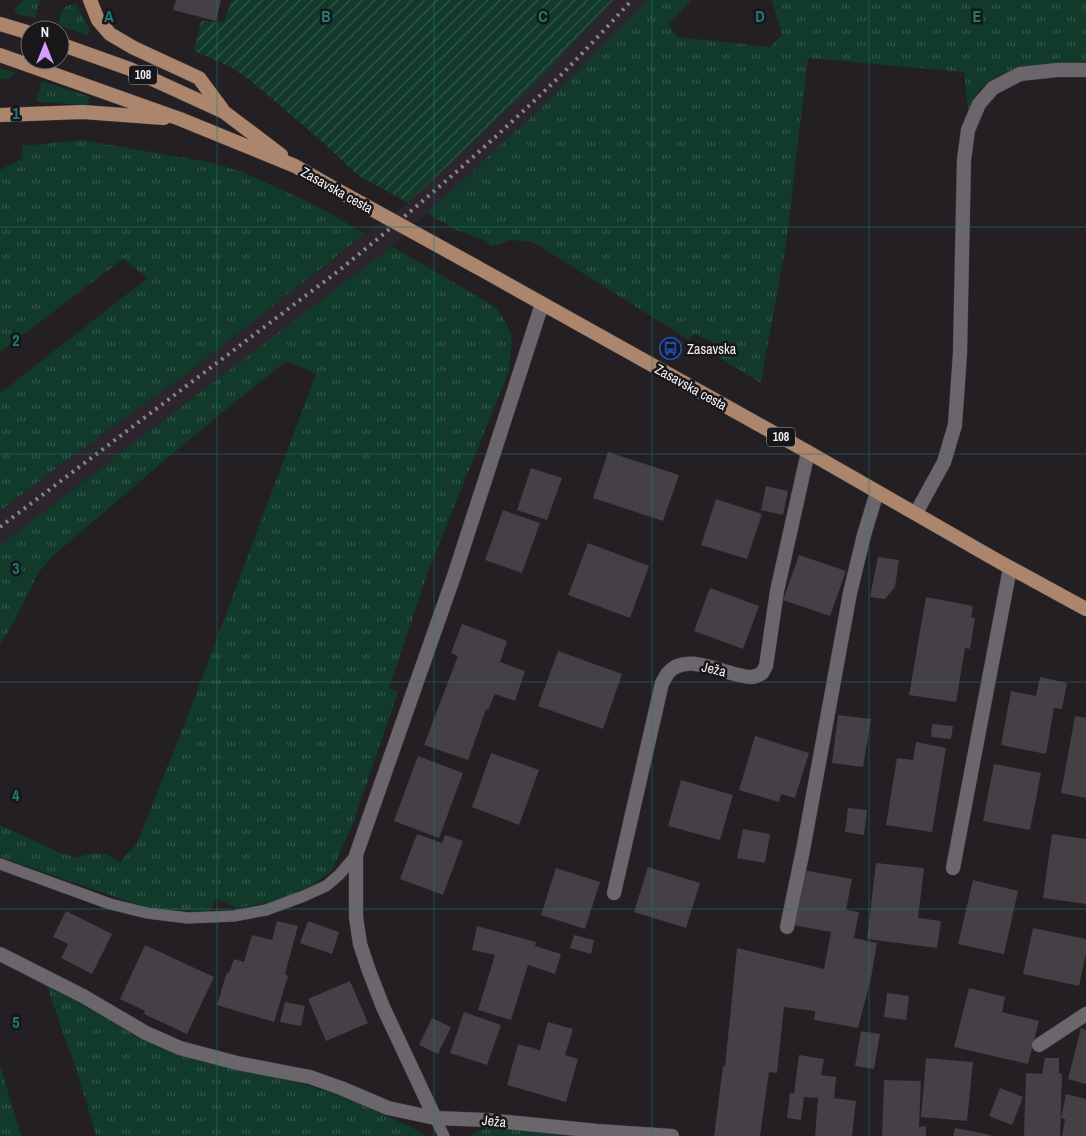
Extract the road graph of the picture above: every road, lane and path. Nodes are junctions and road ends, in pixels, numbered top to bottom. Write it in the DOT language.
graph roads {
  1 [pos="90,0"];
  2 [pos="0,24"];
  3 [pos="20,31"];
  4 [pos="70,48"];
  5 [pos="0,55"];
  6 [pos="1086,70"];
  7 [pos="224,112"];
  8 [pos="0,115"];
  9 [pos="180,119"];
  10 [pos="295,166"];
  11 [pos="542,304"];
  12 [pos="808,452"];
  13 [pos="877,492"];
  14 [pos="916,513"];
  15 [pos="1010,568"];
  16 [pos="1086,609"];
  17 [pos="356,855"];
  18 [pos="0,864"];
  19 [pos="953,868"];
  20 [pos="614,893"];
  21 [pos="787,927"];
  22 [pos="0,954"];
  23 [pos="1086,1014"];
  24 [pos="1039,1044"];
  25 [pos="435,1118"];
  26 [pos="444,1136"];
  27 [pos="672,1136"];
  1 -- 7 [label="main road"];
  2 -- 3 [label="main road"];
  4 -- 7 [label="main road, Zasavska cesta / 108"];
  5 -- 9 [label="main road, Zasavska cesta"];
  6 -- 14 [label="street"];
  7 -- 10 [label="main road, Zasavska cesta / 108"];
  8 -- 9 [label="main road"];
  9 -- 10 [label="main road, Zasavska cesta"];
  10 -- 11 [label="main road, Zasavska cesta / 108, bridge"];
  11 -- 12 [label="main road, Zasavska cesta / 108"];
  11 -- 17 [label="street"];
  12 -- 13 [label="main road, Zasavska cesta / 108"];
  12 -- 20 [label="street, Ježa"];
  13 -- 14 [label="main road, Zasavska cesta / 108"];
  13 -- 21 [label="street"];
  14 -- 15 [label="main road, Zasavska cesta / 108"];
  15 -- 16 [label="main road, Zasavska cesta / 108"];
  15 -- 19 [label="street"];
  17 -- 18 [label="lane"];
  17 -- 25 [label="street"];
  22 -- 25 [label="street, Ježa"];
  23 -- 24 [label="street"];
  25 -- 26 [label="lane"];
  25 -- 27 [label="street, Ježa"];
}
